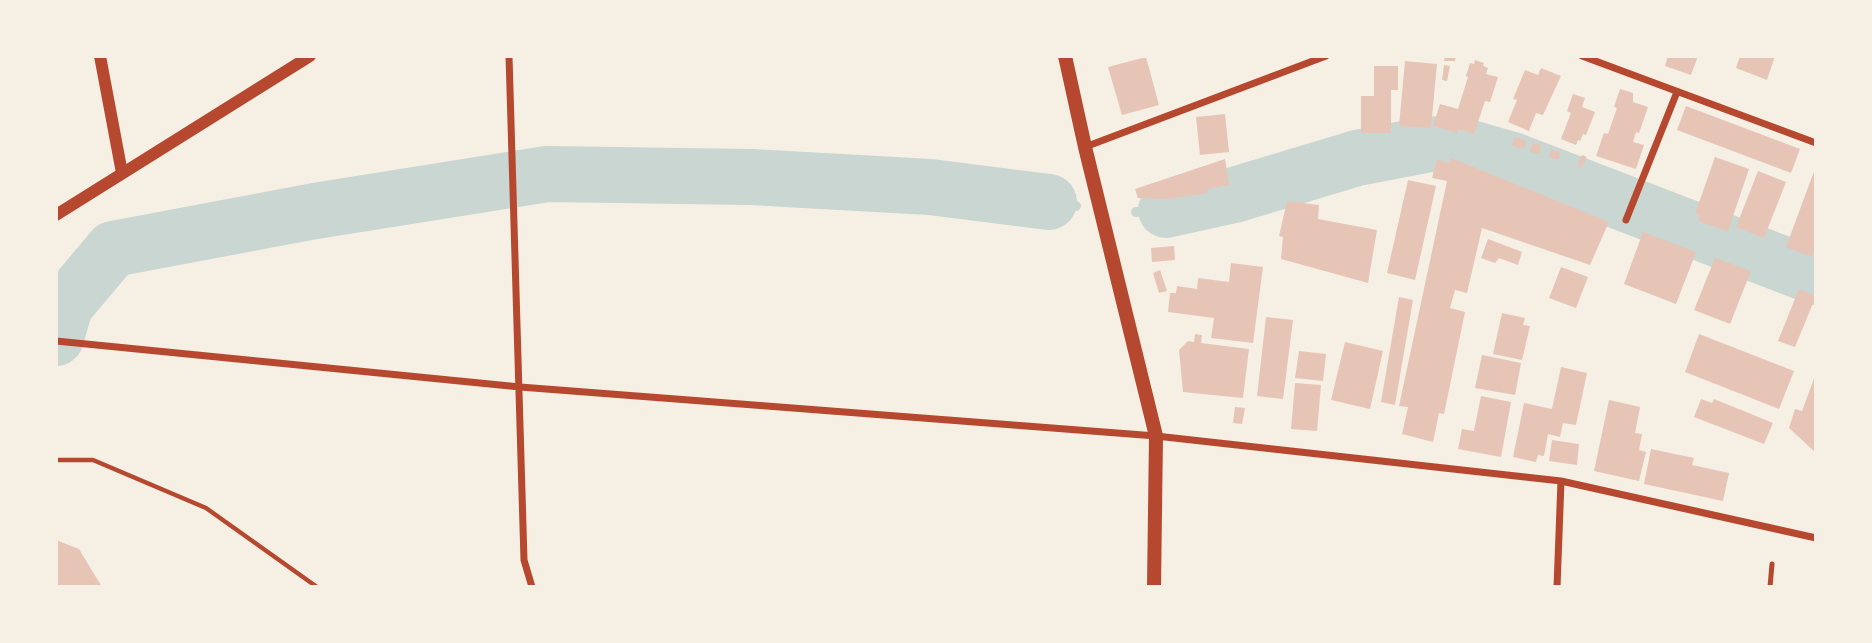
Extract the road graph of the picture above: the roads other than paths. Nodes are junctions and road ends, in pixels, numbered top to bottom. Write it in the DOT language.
graph roads {
  1 [pos="100,56"];
  2 [pos="310,56"];
  3 [pos="1065,56"];
  4 [pos="1326,56"];
  5 [pos="1582,56"];
  6 [pos="509,60"];
  7 [pos="1677,92"];
  8 [pos="1816,143"];
  9 [pos="1085,147"];
  10 [pos="122,173"];
  11 [pos="56,215"];
  12 [pos="1626,220"];
  13 [pos="56,341"];
  14 [pos="520,387"];
  15 [pos="1156,436"];
  16 [pos="1561,481"];
  17 [pos="1816,538"];
  18 [pos="1772,564"];
  19 [pos="532,587"];
  20 [pos="1154,587"];
  21 [pos="1557,587"];
  22 [pos="1770,587"];
  1 -- 10 [label="street"];
  2 -- 10 [label="street"];
  3 -- 9 [label="main road"];
  4 -- 9 [label="street"];
  5 -- 7 [label="street"];
  6 -- 14 [label="street"];
  7 -- 8 [label="street"];
  7 -- 12 [label="street"];
  9 -- 15 [label="main road"];
  10 -- 11 [label="street"];
  13 -- 14 [label="street"];
  14 -- 15 [label="street"];
  14 -- 19 [label="street"];
  15 -- 16 [label="street"];
  15 -- 20 [label="main road"];
  16 -- 17 [label="street"];
  16 -- 21 [label="street"];
  18 -- 22 [label="lane"];
}
